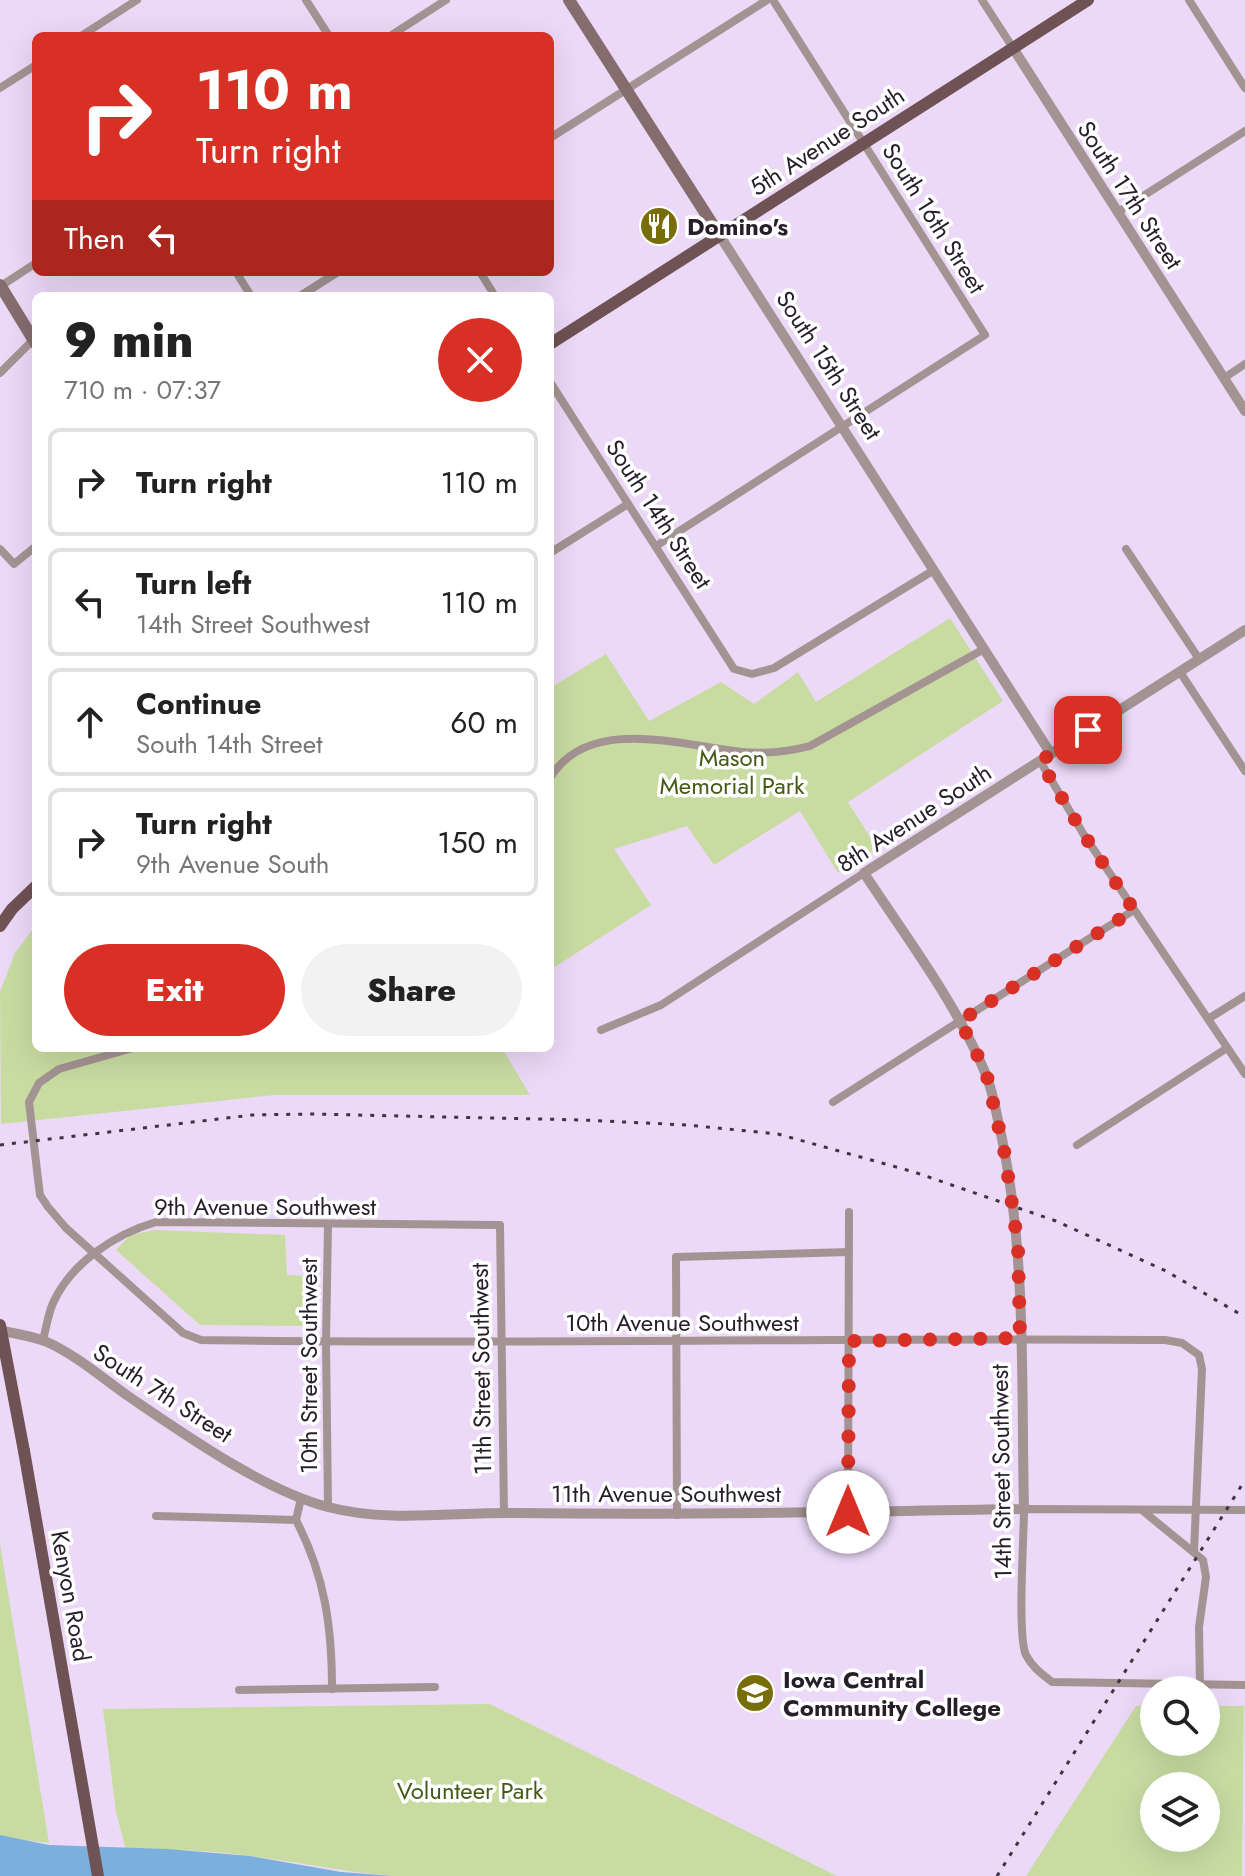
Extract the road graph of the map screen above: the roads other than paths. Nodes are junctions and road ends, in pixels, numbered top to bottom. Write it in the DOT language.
graph roads {
  1 [pos="137,0"];
  2 [pos="306,0"];
  3 [pos="446,0"];
  4 [pos="569,0"];
  5 [pos="770,0"];
  6 [pos="982,0"];
  7 [pos="1088,0"];
  8 [pos="1189,0"];
  9 [pos="88,32"];
  10 [pos="326,32"];
  11 [pos="396,32"];
  12 [pos="1013,48"];
  13 [pos="32,68"];
  14 [pos="0,88"];
  15 [pos="1245,88"];
  16 [pos="626,89"];
  17 [pos="1245,131"];
  18 [pos="554,135"];
  19 [pos="863,144"];
  20 [pos="1118,212"];
  21 [pos="720,236"];
  22 [pos="32,266"];
  23 [pos="332,276"];
  24 [pos="0,286"];
  25 [pos="306,292"];
  26 [pos="32,337"];
  27 [pos="554,341"];
  28 [pos="32,345"];
  29 [pos="1245,364"];
  30 [pos="0,373"];
  31 [pos="1224,378"];
  32 [pos="554,388"];
  33 [pos="1245,411"];
  34 [pos="842,427"];
  35 [pos="628,504"];
  36 [pos="656,546"];
  37 [pos="0,549"];
  38 [pos="32,549"];
  39 [pos="1126,549"];
  40 [pos="554,550"];
  41 [pos="934,570"];
  42 [pos="1245,630"];
  43 [pos="984,649"];
  44 [pos="1199,659"];
  45 [pos="1180,672"];
  46 [pos="1051,754"];
  47 [pos="1040,761"];
  48 [pos="1245,771"];
  49 [pos="554,772"];
  50 [pos="864,873"];
  51 [pos="32,890"];
  52 [pos="1134,910"];
  53 [pos="0,926"];
  54 [pos="1245,996"];
  55 [pos="1208,1019"];
  56 [pos="960,1021"];
  57 [pos="601,1030"];
  58 [pos="1227,1048"];
  59 [pos="119,1052"];
  60 [pos="1245,1074"];
  61 [pos="833,1102"];
  62 [pos="1077,1145"];
  63 [pos="849,1212"];
  64 [pos="328,1225"];
  65 [pos="500,1225"];
  66 [pos="95,1252"];
  67 [pos="849,1252"];
  68 [pos="0,1327"];
  69 [pos="1020,1338"];
  70 [pos="43,1340"];
  71 [pos="849,1341"];
  72 [pos="326,1342"];
  73 [pos="500,1342"];
  74 [pos="677,1342"];
  75 [pos="301,1498"];
  76 [pos="328,1507"];
  77 [pos="1024,1509"];
  78 [pos="1245,1510"];
  79 [pos="1142,1511"];
  80 [pos="1196,1511"];
  81 [pos="848,1512"];
  82 [pos="504,1513"];
  83 [pos="677,1515"];
  84 [pos="156,1516"];
  85 [pos="296,1520"];
  86 [pos="1194,1551"];
  87 [pos="1200,1676"];
  88 [pos="1140,1684"];
  89 [pos="1220,1685"];
  90 [pos="1245,1685"];
  91 [pos="435,1687"];
  92 [pos="332,1689"];
  93 [pos="239,1690"];
  94 [pos="98,1876"];
  1 -- 9 [label="street"];
  2 -- 10 [label="street"];
  3 -- 11 [label="street"];
  4 -- 16 [label="main road, South 15th Street"];
  5 -- 16 [label="street"];
  5 -- 19 [label="street, South 16th Street"];
  6 -- 12 [label="street, South 17th Street"];
  7 -- 12 [label="main road, 5th Avenue South"];
  8 -- 15 [label="street"];
  12 -- 19 [label="main road, 5th Avenue South"];
  12 -- 20 [label="street, South 17th Street"];
  13 -- 14 [label="street"];
  16 -- 18 [label="street"];
  16 -- 21 [label="main road, South 15th Street"];
  17 -- 20 [label="street"];
  19 -- 21 [label="main road, 5th Avenue South"];
  19 -- 34 [label="street, South 16th Street"];
  20 -- 31 [label="street, South 17th Street"];
  21 -- 27 [label="main road, 5th Avenue South"];
  21 -- 34 [label="street, South 15th Street"];
  22 -- 24 [label="street"];
  23 -- 25 [label="street"];
  24 -- 26 [label="main road"];
  28 -- 30 [label="street"];
  29 -- 31 [label="street"];
  31 -- 33 [label="street, South 17th Street"];
  32 -- 35 [label="street, South 14th Street"];
  34 -- 36 [label="street"];
  34 -- 41 [label="street, South 15th Street"];
  35 -- 36 [label="street, South 14th Street"];
  35 -- 40 [label="street"];
  36 -- 41 [label="street, South 14th Street"];
  37 -- 38 [label="street"];
  39 -- 44 [label="street"];
  41 -- 43 [label="street, South 15th Street"];
  42 -- 44 [label="street, 8th Avenue South"];
  43 -- 46 [label="street, South 15th Street"];
  43 -- 49 [label="street"];
  44 -- 45 [label="street, 8th Avenue South"];
  45 -- 46 [label="street, 8th Avenue South"];
  45 -- 48 [label="street"];
  46 -- 47 [label="street, 8th Avenue South"];
  47 -- 50 [label="street, 8th Avenue South"];
  47 -- 52 [label="street"];
  50 -- 56 [label="street"];
  50 -- 57 [label="street, 8th Avenue South"];
  51 -- 53 [label="main road"];
  52 -- 55 [label="street"];
  52 -- 56 [label="street"];
  54 -- 55 [label="street"];
  55 -- 58 [label="street"];
  56 -- 61 [label="street"];
  56 -- 69 [label="street, 14th Street Southwest"];
  58 -- 60 [label="street"];
  58 -- 62 [label="street"];
  59 -- 66 [label="street"];
  63 -- 67 [label="street"];
  64 -- 65 [label="street, 9th Avenue Southwest"];
  64 -- 66 [label="street, 9th Avenue Southwest"];
  64 -- 72 [label="street, 10th Street Southwest"];
  65 -- 73 [label="street, 11th Street Southwest"];
  66 -- 70 [label="street, 9th Avenue Southwest"];
  66 -- 72 [label="street, 10th Avenue Southwest"];
  67 -- 71 [label="street"];
  67 -- 74 [label="street"];
  68 -- 70 [label="street, South 7th Street"];
  68 -- 94 [label="main road, Kenyon Road, bridge"];
  69 -- 71 [label="street, 10th Avenue Southwest"];
  69 -- 77 [label="street, 14th Street Southwest"];
  69 -- 80 [label="street, 10th Avenue Southwest"];
  70 -- 75 [label="street, South 7th Street"];
  71 -- 74 [label="street, 10th Avenue Southwest"];
  71 -- 81 [label="street"];
  72 -- 73 [label="street, 10th Avenue Southwest"];
  72 -- 76 [label="street, 10th Street Southwest"];
  73 -- 74 [label="street, 10th Avenue Southwest"];
  73 -- 82 [label="street, 11th Street Southwest"];
  74 -- 83 [label="street"];
  75 -- 76 [label="street, 11th Avenue Southwest"];
  75 -- 85 [label="street"];
  76 -- 82 [label="street, 11th Avenue Southwest"];
  77 -- 79 [label="street, 11th Avenue Southwest"];
  77 -- 81 [label="street, 11th Avenue Southwest"];
  77 -- 88 [label="street, 14th Street Southwest"];
  78 -- 80 [label="street, 11th Avenue Southwest"];
  79 -- 80 [label="street, 11th Avenue Southwest"];
  79 -- 86 [label="street"];
  80 -- 86 [label="street"];
  81 -- 83 [label="street, 11th Avenue Southwest"];
  82 -- 83 [label="street, 11th Avenue Southwest"];
  84 -- 85 [label="street"];
  85 -- 92 [label="street"];
  86 -- 87 [label="street"];
  89 -- 90 [label="street, 14th Street Southwest"];
  91 -- 92 [label="street"];
  92 -- 93 [label="street"];
}
